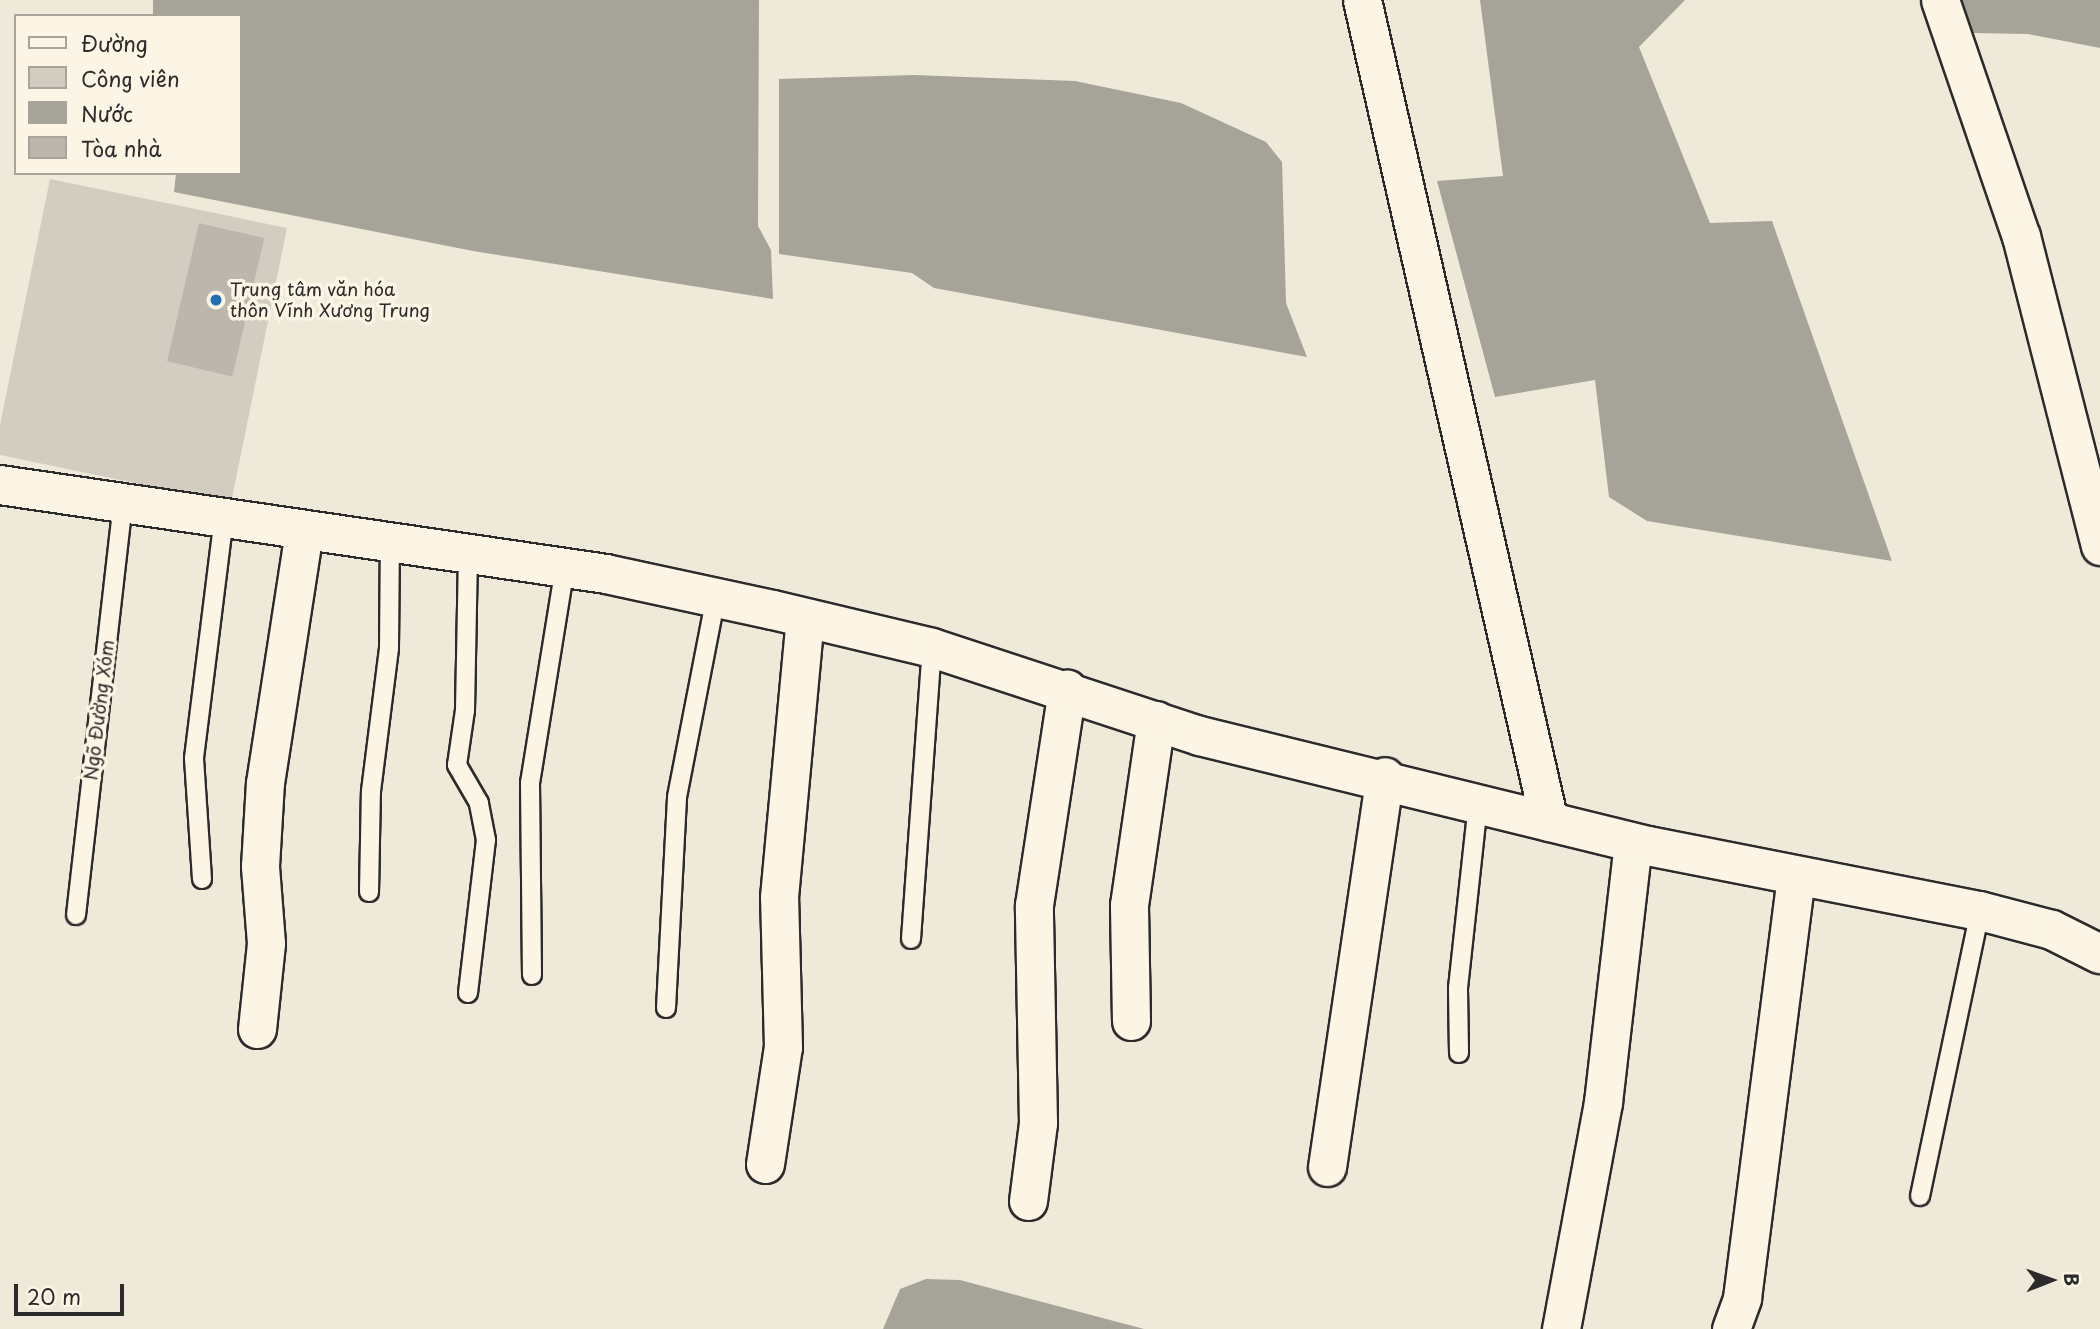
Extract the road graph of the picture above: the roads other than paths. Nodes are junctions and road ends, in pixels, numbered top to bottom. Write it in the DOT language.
graph roads {
  1 [pos="1362,0"];
  2 [pos="1940,0"];
  3 [pos="0,485"];
  4 [pos="123,504"];
  5 [pos="224,518"];
  6 [pos="304,530"];
  7 [pos="390,542"];
  8 [pos="2100,546"];
  9 [pos="468,554"];
  10 [pos="565,568"];
  11 [pos="716,597"];
  12 [pos="805,617"];
  13 [pos="932,648"];
  14 [pos="1067,689"];
  15 [pos="1156,720"];
  16 [pos="1385,776"];
  17 [pos="1478,804"];
  18 [pos="1549,822"];
  19 [pos="1633,843"];
  20 [pos="1796,875"];
  21 [pos="202,879"];
  22 [pos="369,892"];
  23 [pos="1980,911"];
  24 [pos="76,915"];
  25 [pos="911,939"];
  26 [pos="2100,954"];
  27 [pos="532,975"];
  28 [pos="468,993"];
  29 [pos="666,1008"];
  30 [pos="1130,1021"];
  31 [pos="257,1029"];
  32 [pos="1459,1054"];
  33 [pos="765,1164"];
  34 [pos="1327,1167"];
  35 [pos="1920,1196"];
  36 [pos="1028,1201"];
  37 [pos="1561,1329"];
  38 [pos="1731,1329"];
  1 -- 18 [label="street"];
  2 -- 8 [label="street"];
  3 -- 4 [label="street"];
  4 -- 5 [label="street"];
  4 -- 24 [label="lane, Ngõ Đường Xóm"];
  5 -- 6 [label="street"];
  5 -- 21 [label="lane"];
  6 -- 7 [label="street"];
  6 -- 31 [label="street"];
  7 -- 9 [label="street"];
  7 -- 22 [label="lane"];
  9 -- 10 [label="street"];
  9 -- 28 [label="lane"];
  10 -- 11 [label="street"];
  10 -- 27 [label="lane"];
  11 -- 12 [label="street"];
  11 -- 29 [label="lane"];
  12 -- 13 [label="street"];
  12 -- 33 [label="street"];
  13 -- 14 [label="street"];
  13 -- 25 [label="lane"];
  14 -- 15 [label="street"];
  14 -- 36 [label="street"];
  15 -- 16 [label="street"];
  15 -- 30 [label="street"];
  16 -- 17 [label="street"];
  16 -- 34 [label="street"];
  17 -- 18 [label="street"];
  17 -- 32 [label="lane"];
  18 -- 19 [label="street"];
  19 -- 20 [label="street"];
  19 -- 37 [label="street"];
  20 -- 23 [label="street"];
  20 -- 38 [label="street"];
  23 -- 26 [label="street"];
  23 -- 35 [label="lane"];
}
